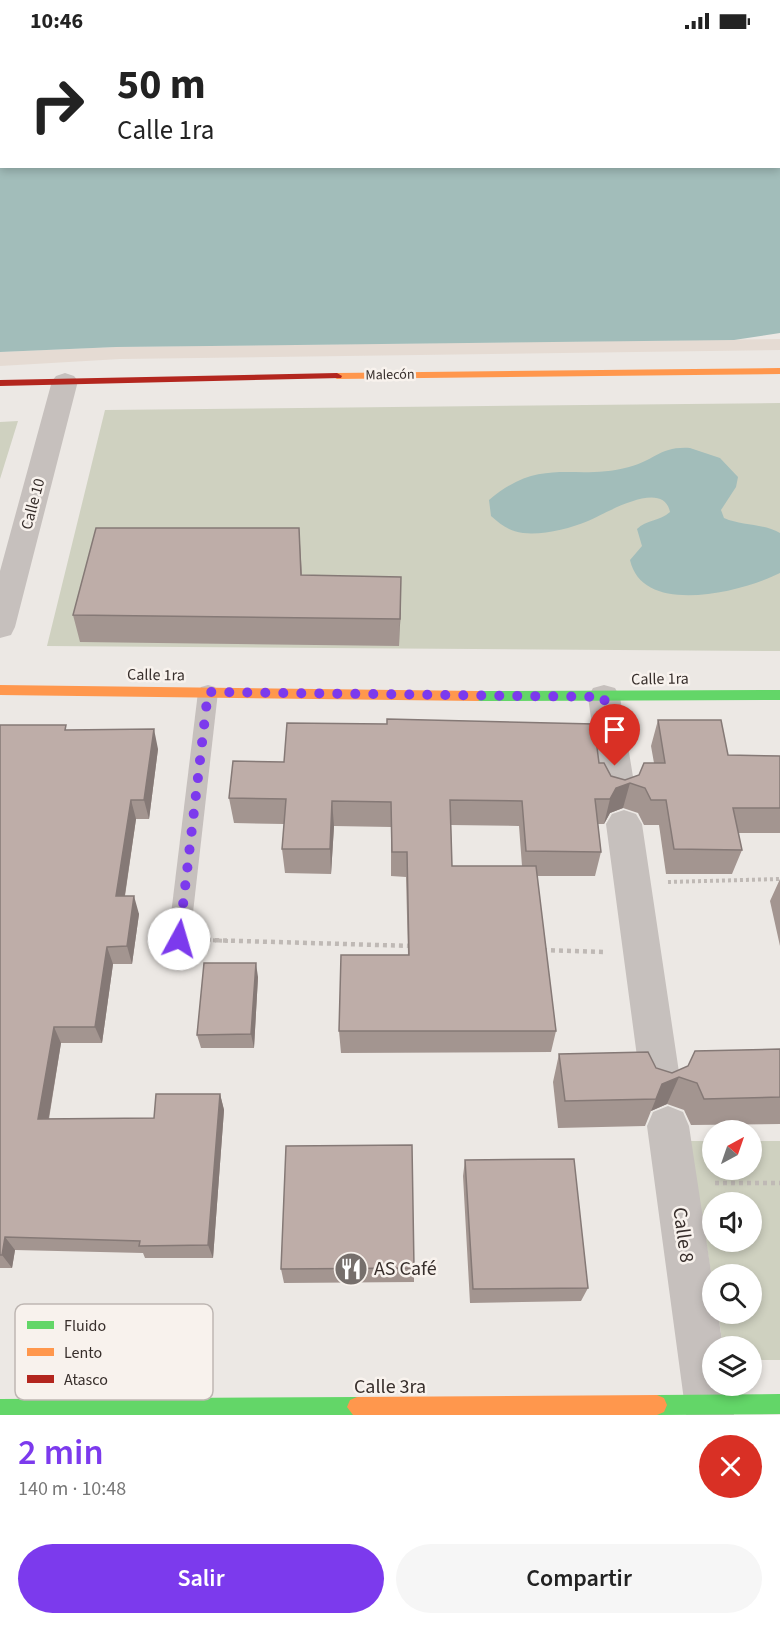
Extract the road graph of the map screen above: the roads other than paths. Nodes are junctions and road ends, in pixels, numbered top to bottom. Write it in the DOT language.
graph roads {
  1 [pos="780,371"];
  2 [pos="65,381"];
  3 [pos="0,383"];
  4 [pos="0,627"];
  5 [pos="0,690"];
  6 [pos="208,692"];
  7 [pos="780,694"];
  8 [pos="604,697"];
  9 [pos="618,789"];
  10 [pos="624,825"];
  11 [pos="179,939"];
  12 [pos="660,1079"];
  13 [pos="668,1126"];
  14 [pos="780,1404"];
  15 [pos="0,1409"];
  16 [pos="709,1410"];
  1 -- 2 [label="main road, Malecón"];
  2 -- 3 [label="main road, Malecón"];
  2 -- 4 [label="street, Calle 10"];
  5 -- 6 [label="main road, Calle 1ra"];
  6 -- 8 [label="main road, Calle 1ra"];
  6 -- 11 [label="lane"];
  7 -- 8 [label="main road, Calle 1ra"];
  8 -- 9 [label="street"];
  10 -- 12 [label="street"];
  13 -- 16 [label="street, Calle 8"];
  14 -- 16 [label="main road, Calle 3ra"];
  15 -- 16 [label="main road, Calle 3ra"];
}
